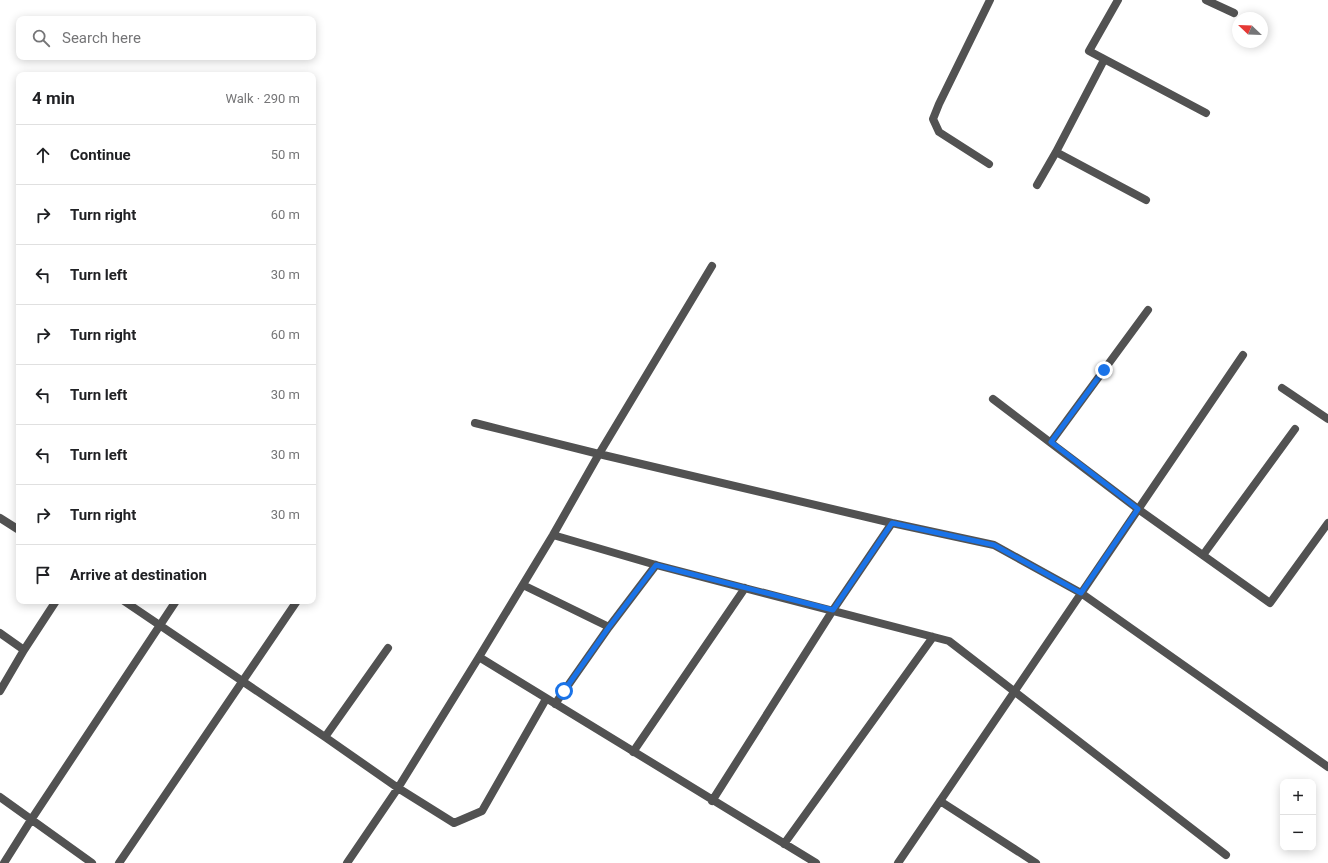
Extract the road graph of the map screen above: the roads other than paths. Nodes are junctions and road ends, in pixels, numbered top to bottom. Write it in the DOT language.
graph roads {
  1 [pos="990,0"];
  2 [pos="1118,0"];
  3 [pos="1206,0"];
  4 [pos="1232,12"];
  5 [pos="1104,60"];
  6 [pos="1206,113"];
  7 [pos="1056,152"];
  8 [pos="989,164"];
  9 [pos="1037,185"];
  10 [pos="1146,200"];
  11 [pos="712,266"];
  12 [pos="1148,310"];
  13 [pos="1243,355"];
  14 [pos="1282,388"];
  15 [pos="993,399"];
  16 [pos="1328,419"];
  17 [pos="475,423"];
  18 [pos="1295,429"];
  19 [pos="1051,442"];
  20 [pos="599,454"];
  21 [pos="1138,509"];
  22 [pos="0,518"];
  23 [pos="892,523"];
  24 [pos="1328,523"];
  25 [pos="16,528"];
  26 [pos="553,535"];
  27 [pos="1203,555"];
  28 [pos="656,565"];
  29 [pos="523,586"];
  30 [pos="745,588"];
  31 [pos="1081,593"];
  32 [pos="54,604"];
  33 [pos="128,604"];
  34 [pos="174,604"];
  35 [pos="295,604"];
  36 [pos="833,610"];
  37 [pos="160,625"];
  38 [pos="609,627"];
  39 [pos="0,633"];
  40 [pos="934,637"];
  41 [pos="388,648"];
  42 [pos="24,650"];
  43 [pos="479,657"];
  44 [pos="242,681"];
  45 [pos="0,691"];
  46 [pos="1015,691"];
  47 [pos="546,699"];
  48 [pos="555,704"];
  49 [pos="325,737"];
  50 [pos="633,752"];
  51 [pos="1328,767"];
  52 [pos="398,788"];
  53 [pos="0,797"];
  54 [pos="712,801"];
  55 [pos="940,801"];
  56 [pos="31,820"];
  57 [pos="784,844"];
  58 [pos="1226,855"];
  59 [pos="4,863"];
  60 [pos="92,863"];
  61 [pos="118,863"];
  62 [pos="347,863"];
  63 [pos="816,863"];
  64 [pos="898,863"];
  65 [pos="1036,863"];
  1 -- 8 [label="street"];
  2 -- 5 [label="street"];
  3 -- 4 [label="street"];
  5 -- 6 [label="street"];
  5 -- 7 [label="street"];
  7 -- 9 [label="street"];
  7 -- 10 [label="street"];
  11 -- 20 [label="street"];
  12 -- 19 [label="street"];
  13 -- 21 [label="street"];
  14 -- 16 [label="street"];
  15 -- 19 [label="street"];
  17 -- 20 [label="street"];
  18 -- 27 [label="street"];
  19 -- 21 [label="street"];
  20 -- 23 [label="street"];
  20 -- 26 [label="street"];
  21 -- 27 [label="street"];
  21 -- 31 [label="street"];
  22 -- 25 [label="street"];
  23 -- 31 [label="street"];
  23 -- 36 [label="street"];
  24 -- 27 [label="street"];
  26 -- 28 [label="street"];
  26 -- 29 [label="street"];
  28 -- 30 [label="street"];
  28 -- 38 [label="street"];
  29 -- 38 [label="street"];
  29 -- 43 [label="street"];
  30 -- 36 [label="street"];
  30 -- 50 [label="street"];
  31 -- 46 [label="street"];
  31 -- 51 [label="street"];
  32 -- 42 [label="street"];
  33 -- 37 [label="street"];
  34 -- 37 [label="street"];
  35 -- 44 [label="street"];
  36 -- 40 [label="street"];
  36 -- 54 [label="street"];
  37 -- 44 [label="street"];
  37 -- 56 [label="street"];
  38 -- 48 [label="street"];
  39 -- 42 [label="street"];
  40 -- 46 [label="street"];
  40 -- 57 [label="street"];
  41 -- 49 [label="street"];
  42 -- 45 [label="street"];
  43 -- 47 [label="street"];
  43 -- 52 [label="street"];
  44 -- 49 [label="street"];
  44 -- 61 [label="street"];
  46 -- 55 [label="street"];
  46 -- 58 [label="street"];
  47 -- 48 [label="street"];
  47 -- 52 [label="street"];
  48 -- 50 [label="street"];
  49 -- 52 [label="street"];
  50 -- 54 [label="street"];
  52 -- 62 [label="street"];
  53 -- 56 [label="street"];
  54 -- 57 [label="street"];
  55 -- 64 [label="street"];
  55 -- 65 [label="street"];
  56 -- 59 [label="street"];
  56 -- 60 [label="street"];
  57 -- 63 [label="street"];
}
